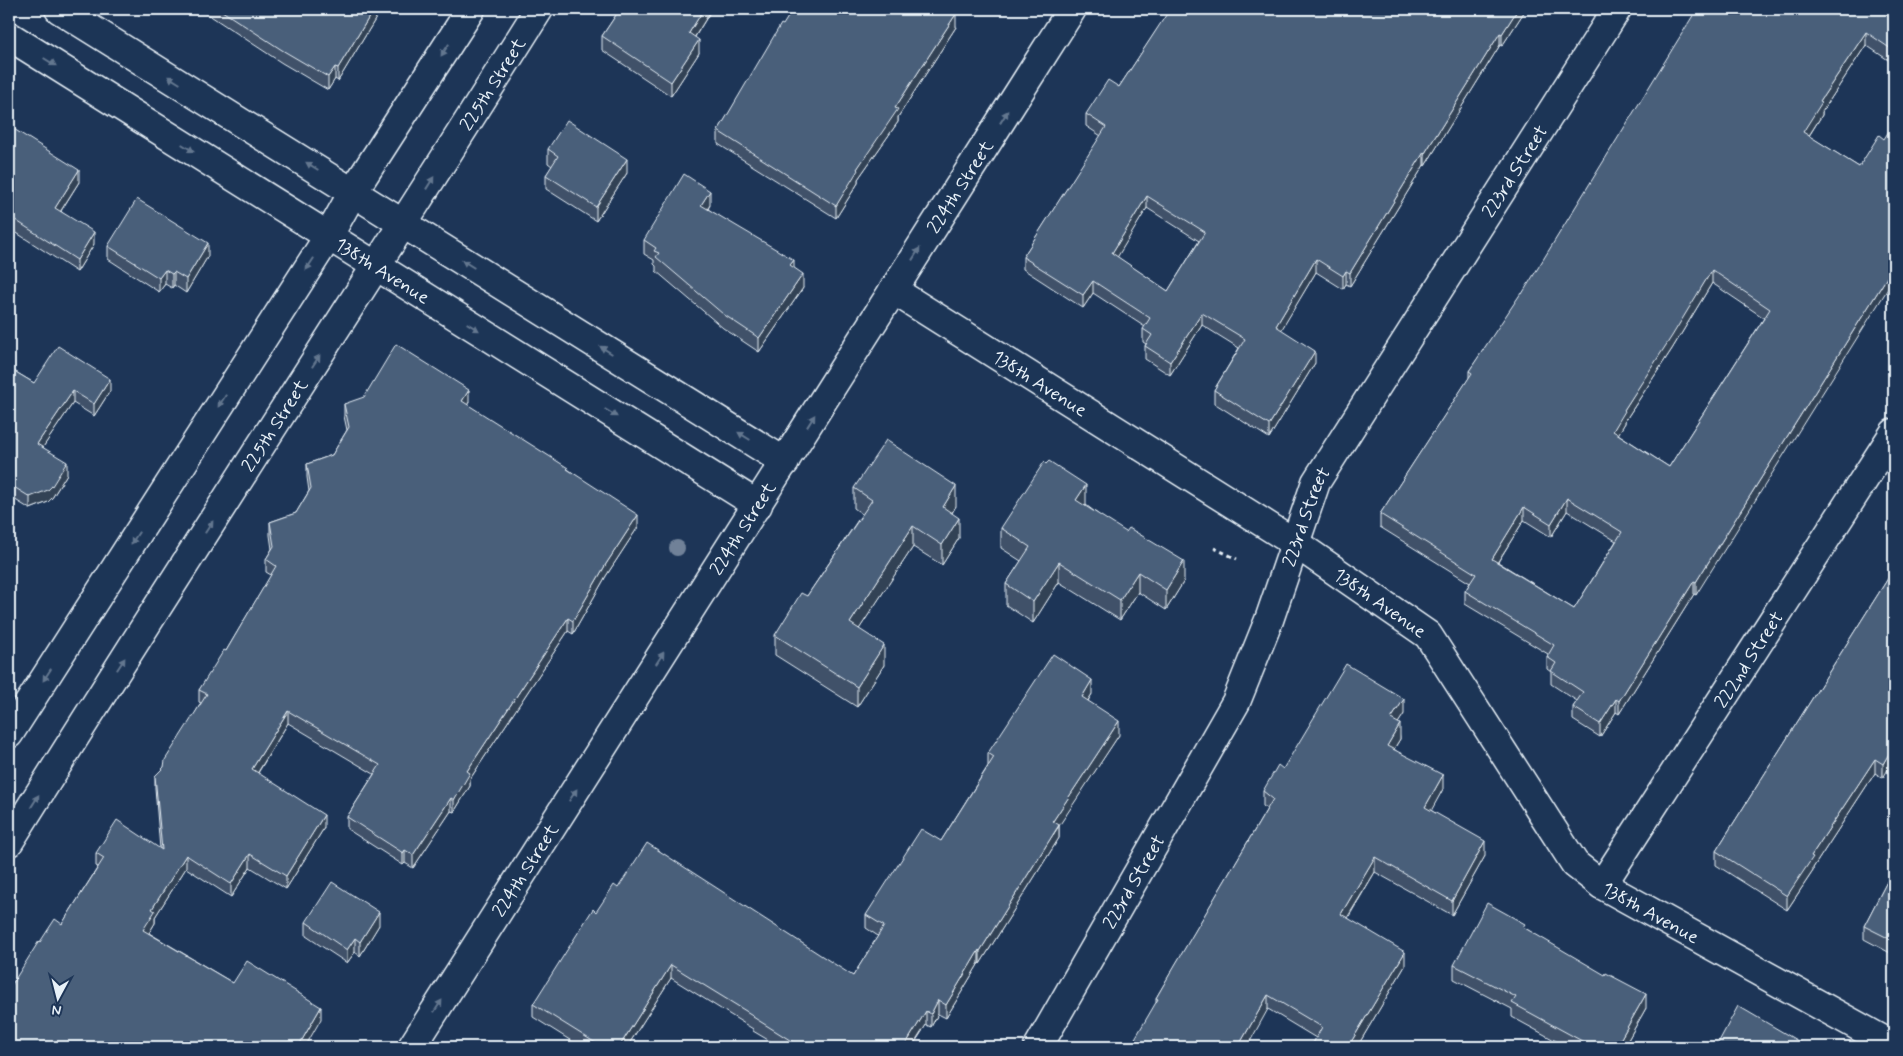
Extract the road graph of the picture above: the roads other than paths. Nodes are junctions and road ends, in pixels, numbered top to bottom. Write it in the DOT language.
graph roads {
  1 [pos="59,9"];
  2 [pos="471,9"];
  3 [pos="539,9"];
  4 [pos="1072,9"];
  5 [pos="1617,9"];
  6 [pos="9,36"];
  7 [pos="353,192"];
  8 [pos="404,224"];
  9 [pos="328,237"];
  10 [pos="376,267"];
  11 [pos="893,290"];
  12 [pos="1892,440"];
  13 [pos="785,462"];
  14 [pos="758,505"];
  15 [pos="1295,543"];
  16 [pos="9,734"];
  17 [pos="9,842"];
  18 [pos="1602,885"];
  19 [pos="1888,1045"];
  20 [pos="412,1047"];
  21 [pos="1038,1047"];
  7 -- 1 [label="street, one-way"];
  2 -- 7 [label="street, one-way"];
  8 -- 3 [label="street, 225th Street, one-way"];
  11 -- 4 [label="street, 224th Street, one-way"];
  5 -- 15 [label="street, 223rd Street"];
  6 -- 9 [label="street, 138th Avenue, one-way"];
  7 -- 8 [label="street"];
  7 -- 9 [label="street"];
  8 -- 10 [label="street, 225th Street"];
  13 -- 8 [label="street, one-way"];
  9 -- 10 [label="street, 138th Avenue"];
  9 -- 16 [label="street, one-way"];
  10 -- 14 [label="street, 138th Avenue, one-way"];
  17 -- 10 [label="street, 225th Street, one-way"];
  13 -- 11 [label="street, 224th Street, one-way"];
  11 -- 15 [label="street, 138th Avenue"];
  12 -- 18 [label="street, 222nd Street"];
  13 -- 14 [label="street, 224th Street"];
  20 -- 14 [label="street, 224th Street, one-way"];
  15 -- 18 [label="street, 138th Avenue"];
  15 -- 21 [label="street, 223rd Street"];
  18 -- 19 [label="street, 138th Avenue"];
}
